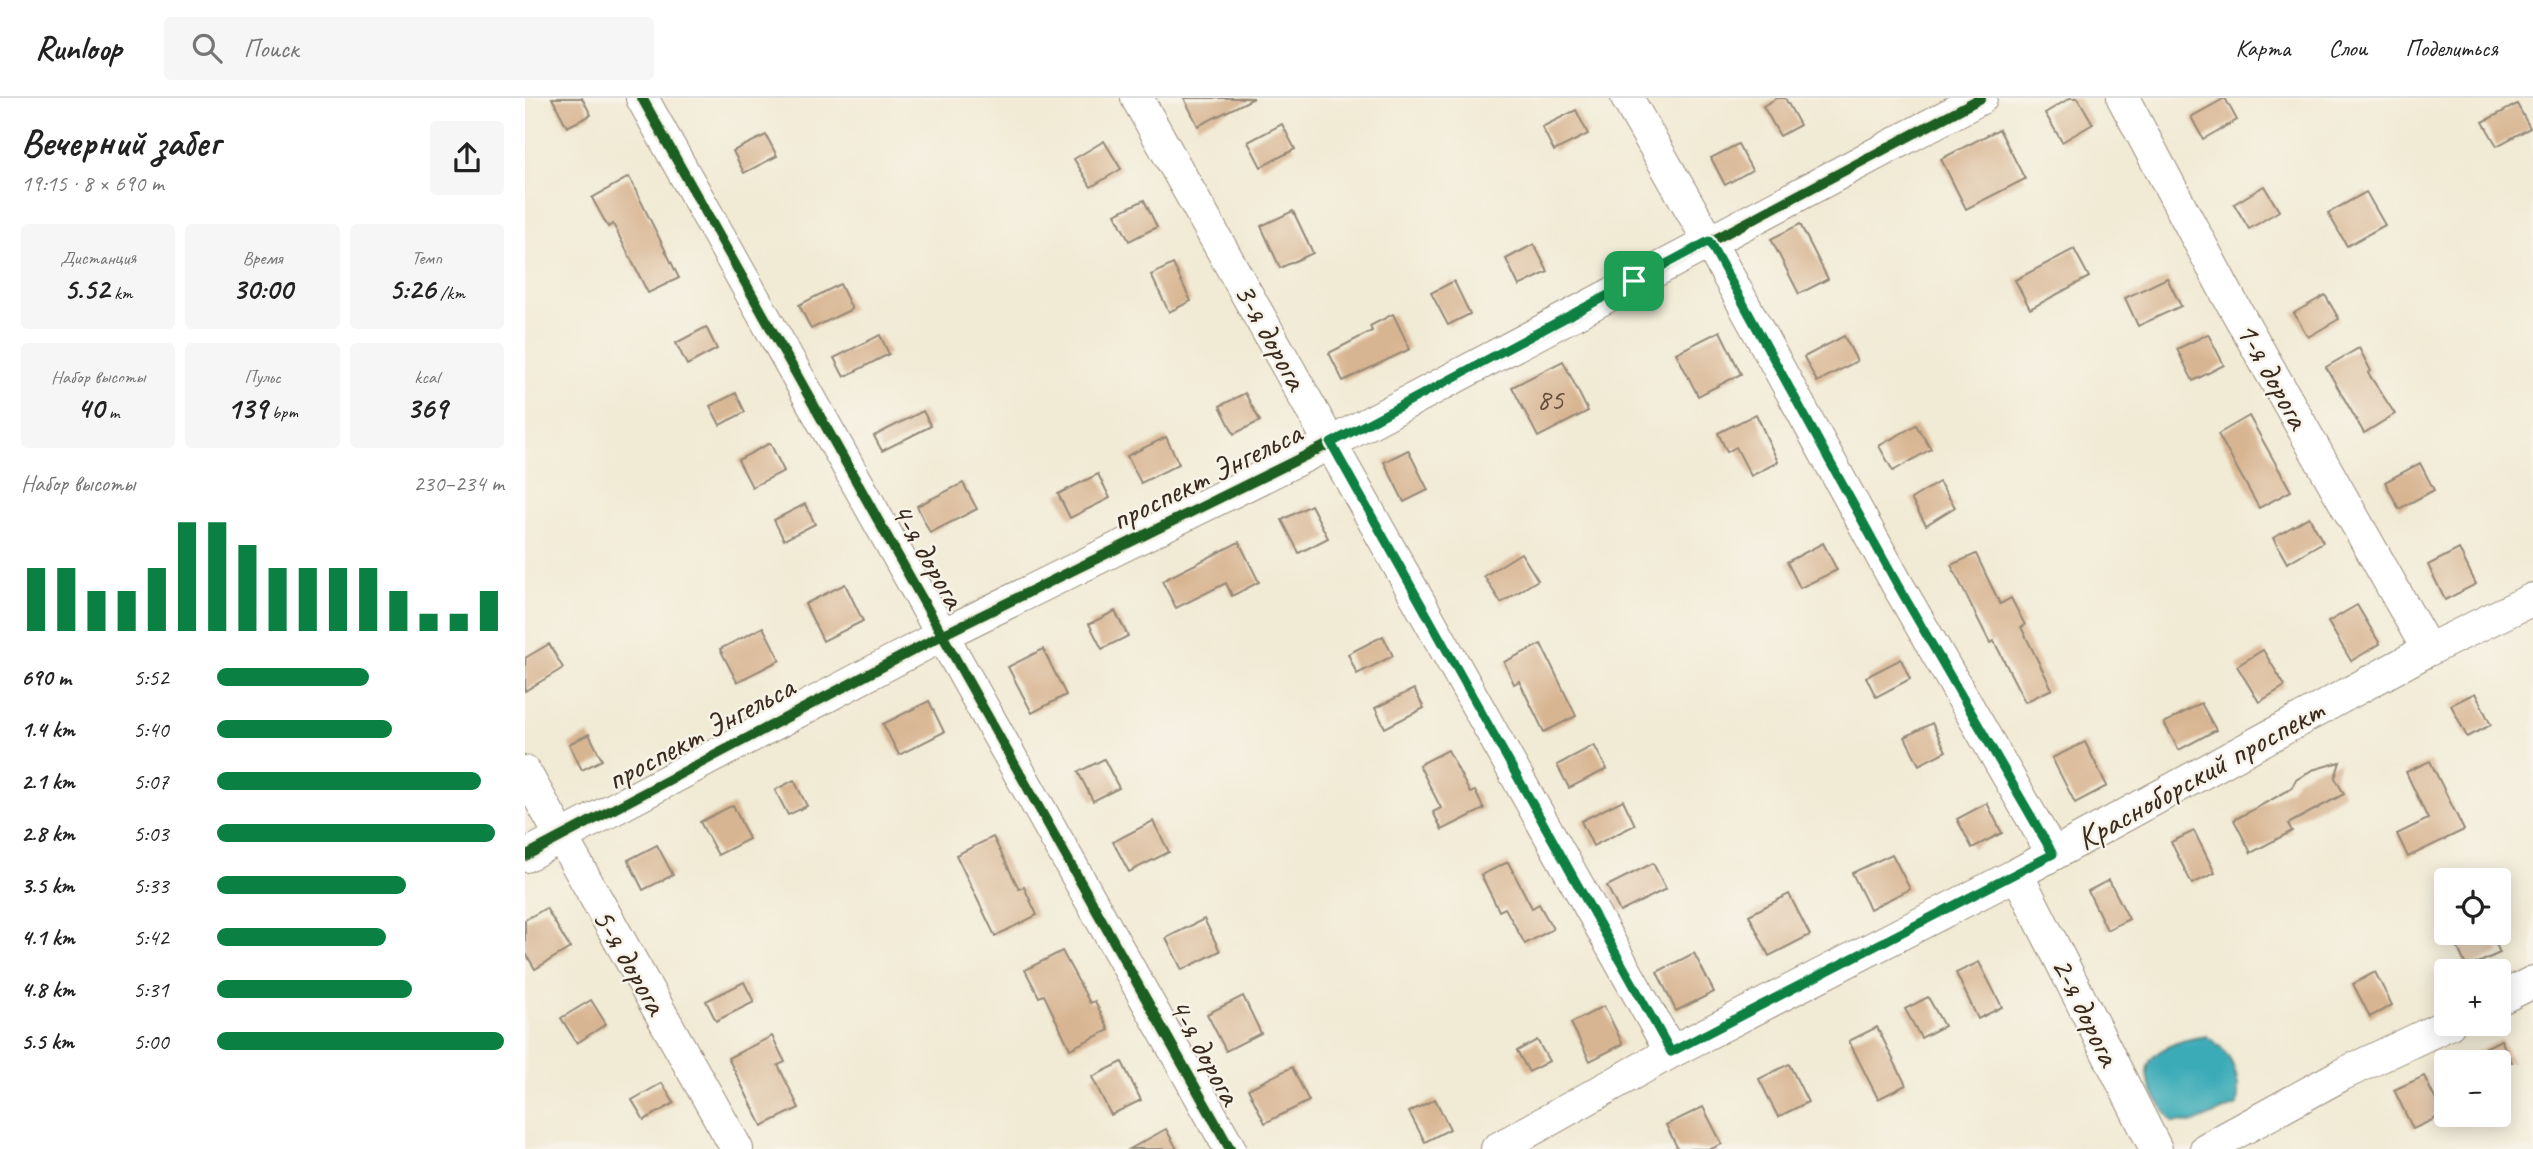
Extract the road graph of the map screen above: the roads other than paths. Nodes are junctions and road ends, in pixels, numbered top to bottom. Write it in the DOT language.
graph roads {
  1 [pos="642,98"];
  2 [pos="1137,98"];
  3 [pos="1627,98"];
  4 [pos="1981,98"];
  5 [pos="2123,98"];
  6 [pos="1709,241"];
  7 [pos="1331,443"];
  8 [pos="2533,599"];
  9 [pos="944,634"];
  10 [pos="2428,650"];
  11 [pos="525,772"];
  12 [pos="560,837"];
  13 [pos="2053,854"];
  14 [pos="525,856"];
  15 [pos="2017,874"];
  16 [pos="2533,982"];
  17 [pos="2511,993"];
  18 [pos="2434,1031"];
  19 [pos="1671,1052"];
  20 [pos="737,1149"];
  21 [pos="1230,1149"];
  22 [pos="1497,1149"];
  23 [pos="2156,1149"];
  24 [pos="2206,1149"];
  1 -- 9 [label="street, 4-я дорога"];
  2 -- 7 [label="street, 3-я дорога"];
  3 -- 6 [label="street"];
  4 -- 6 [label="street, проспект Энгельса"];
  5 -- 10 [label="street, 1-я дорога"];
  6 -- 7 [label="street, проспект Энгельса"];
  6 -- 13 [label="street"];
  7 -- 9 [label="street, проспект Энгельса"];
  7 -- 19 [label="street, 3-я дорога"];
  8 -- 10 [label="street, Красноборский проспект"];
  9 -- 12 [label="street, проспект Энгельса"];
  9 -- 21 [label="street, 4-я дорога"];
  10 -- 13 [label="street, Красноборский проспект"];
  11 -- 12 [label="street, 5-я дорога"];
  12 -- 14 [label="street, проспект Энгельса"];
  12 -- 20 [label="street, 5-я дорога"];
  13 -- 15 [label="street, Красноборский проспект"];
  15 -- 19 [label="street, Красноборский проспект"];
  15 -- 23 [label="street, 2-я дорога"];
  16 -- 17 [label="street"];
  18 -- 24 [label="street"];
  19 -- 22 [label="street, Красноборский проспект"];
}
